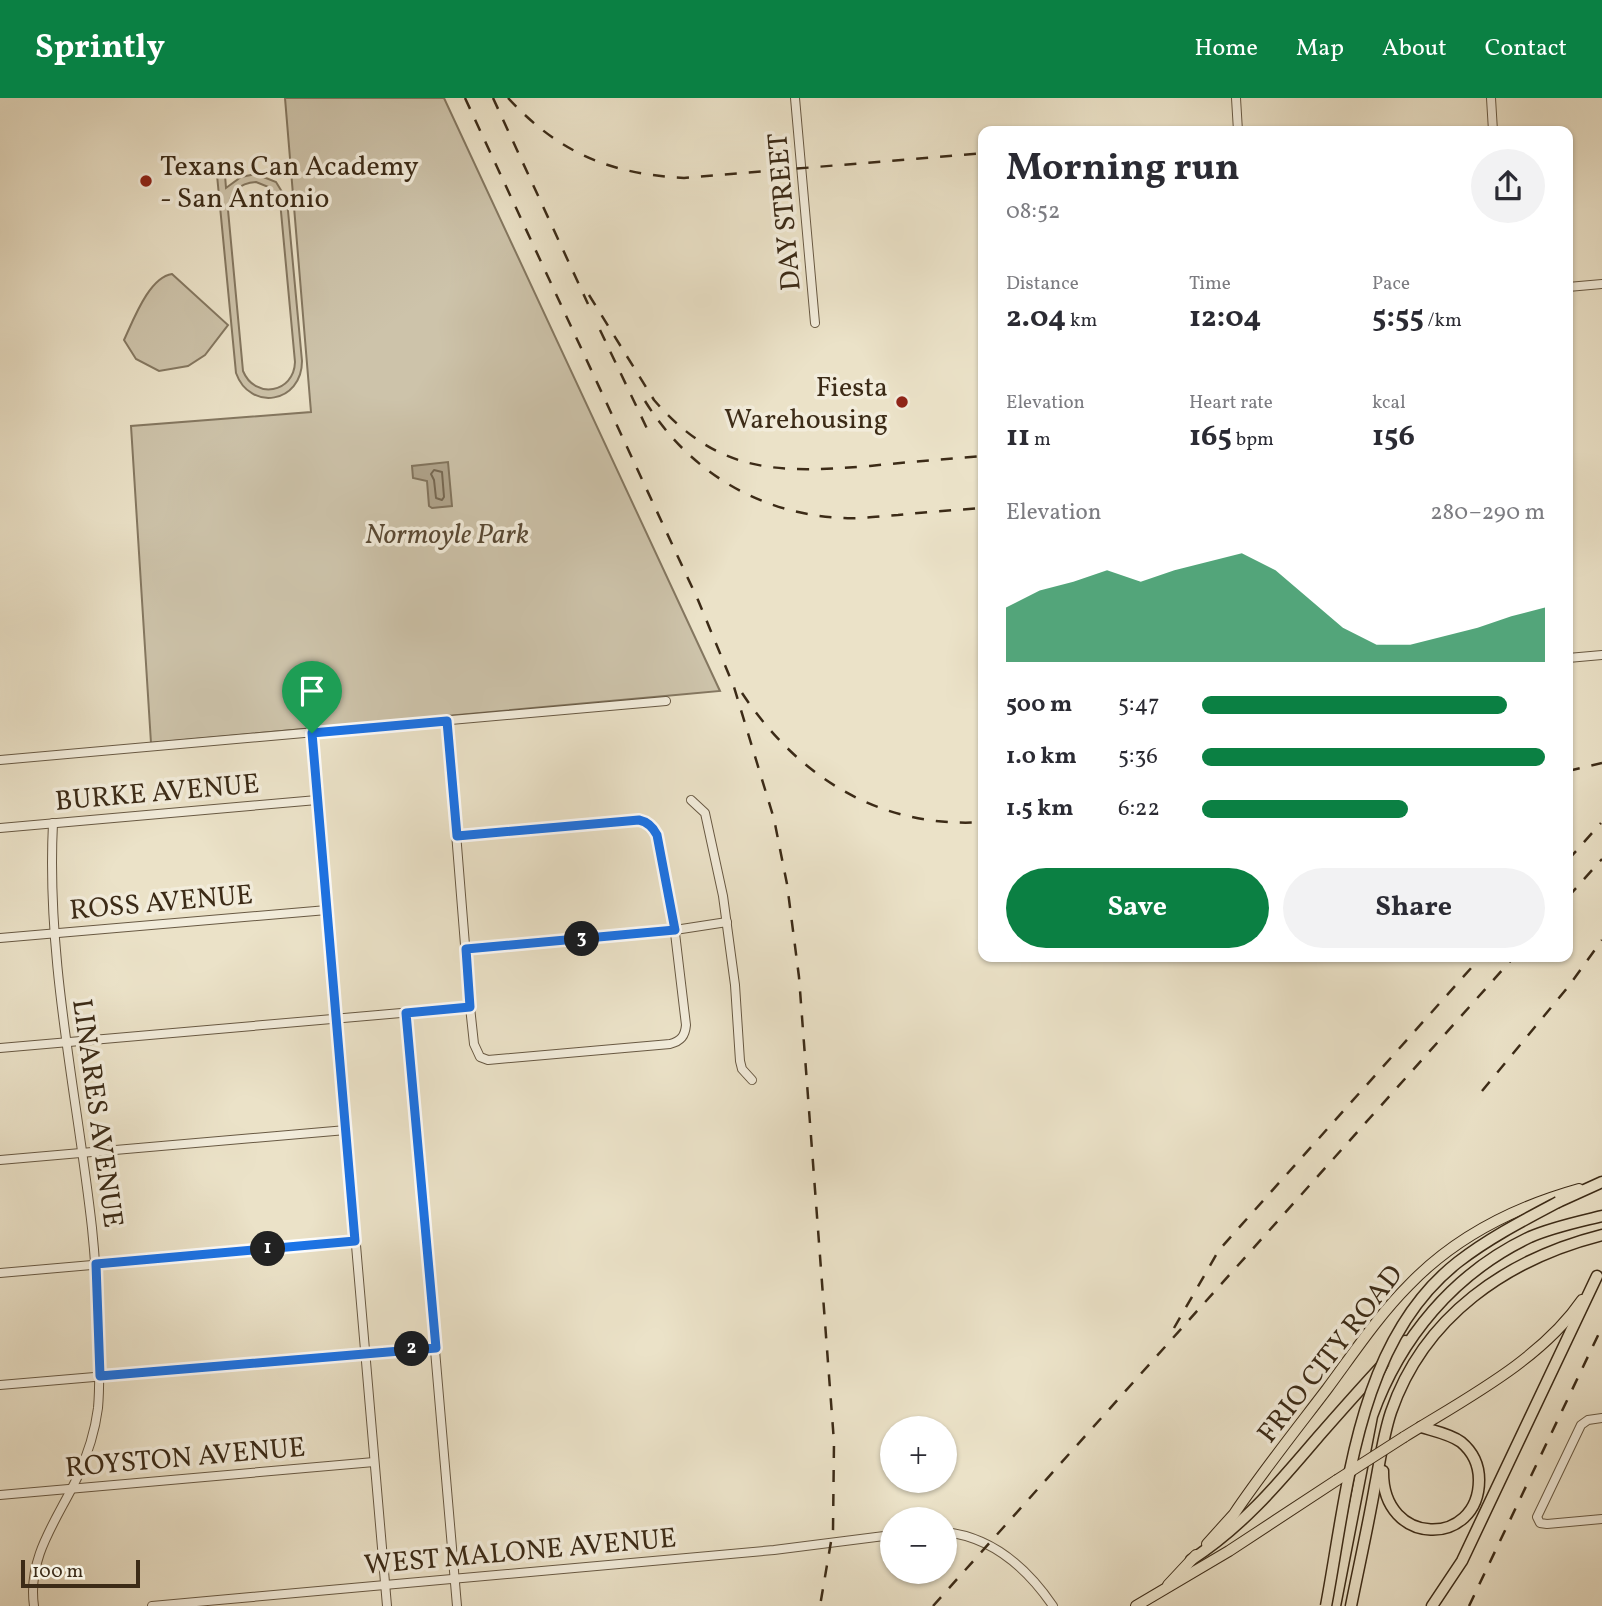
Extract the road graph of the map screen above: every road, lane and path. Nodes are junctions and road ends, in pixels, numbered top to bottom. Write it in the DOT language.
graph roads {
  1 [pos="795,98"];
  2 [pos="1236,98"];
  3 [pos="1491,98"];
  4 [pos="1238,126"];
  5 [pos="1493,126"];
  6 [pos="1602,284"];
  7 [pos="1573,287"];
  8 [pos="815,323"];
  9 [pos="1602,655"];
  10 [pos="1573,658"];
  11 [pos="666,701"];
  12 [pos="447,721"];
  13 [pos="312,733"];
  14 [pos="0,760"];
  15 [pos="317,800"];
  16 [pos="691,800"];
  17 [pos="53,823"];
  18 [pos="0,828"];
  19 [pos="457,836"];
  20 [pos="327,910"];
  21 [pos="727,922"];
  22 [pos="675,930"];
  23 [pos="55,933"];
  24 [pos="0,938"];
  25 [pos="466,949"];
  26 [pos="470,1007"];
  27 [pos="406,1013"];
  28 [pos="336,1018"];
  29 [pos="66,1042"];
  30 [pos="0,1048"];
  31 [pos="751,1080"];
  32 [pos="346,1130"];
  33 [pos="83,1153"];
  34 [pos="0,1160"];
  35 [pos="1602,1182"];
  36 [pos="1602,1216"];
  37 [pos="1602,1235"];
  38 [pos="355,1241"];
  39 [pos="96,1264"];
  40 [pos="1600,1271"];
  41 [pos="0,1273"];
  42 [pos="1417,1329"];
  43 [pos="436,1348"];
  44 [pos="365,1352"];
  45 [pos="100,1376"];
  46 [pos="0,1385"];
  47 [pos="1602,1418"];
  48 [pos="1421,1427"];
  49 [pos="1385,1433"];
  50 [pos="374,1462"];
  51 [pos="71,1490"];
  52 [pos="0,1495"];
  53 [pos="1602,1519"];
  54 [pos="957,1535"];
  55 [pos="880,1537"];
  56 [pos="1191,1560"];
  57 [pos="455,1579"];
  58 [pos="386,1585"];
  59 [pos="1168,1586"];
  60 [pos="277,1595"];
  61 [pos="167,1605"];
  62 [pos="34,1606"];
  63 [pos="152,1606"];
  64 [pos="277,1606"];
  65 [pos="387,1606"];
  66 [pos="457,1606"];
  67 [pos="1053,1606"];
  68 [pos="1136,1606"];
  69 [pos="1326,1606"];
  70 [pos="1335,1606"];
  71 [pos="1351,1606"];
  72 [pos="1432,1606"];
  1 -- 8 [label="street, DAY STREET"];
  2 -- 4 [label="street"];
  3 -- 5 [label="street"];
  6 -- 7 [label="street"];
  9 -- 10 [label="street"];
  11 -- 12 [label="street"];
  12 -- 13 [label="street"];
  12 -- 19 [label="street"];
  13 -- 14 [label="street"];
  13 -- 15 [label="street"];
  15 -- 17 [label="street, BURKE AVENUE"];
  15 -- 20 [label="street"];
  16 -- 21 [label="street"];
  17 -- 18 [label="street, BURKE AVENUE"];
  17 -- 23 [label="street, LINARES AVENUE"];
  19 -- 22 [label="street"];
  19 -- 25 [label="street"];
  20 -- 23 [label="street, ROSS AVENUE"];
  20 -- 28 [label="street"];
  21 -- 22 [label="street"];
  21 -- 31 [label="street"];
  22 -- 25 [label="street"];
  22 -- 26 [label="street"];
  23 -- 24 [label="street, ROSS AVENUE"];
  23 -- 29 [label="street, LINARES AVENUE"];
  25 -- 26 [label="street"];
  26 -- 27 [label="street"];
  27 -- 28 [label="street"];
  27 -- 43 [label="street"];
  28 -- 29 [label="street"];
  28 -- 32 [label="street"];
  29 -- 30 [label="street"];
  29 -- 33 [label="street, LINARES AVENUE"];
  32 -- 33 [label="street"];
  32 -- 38 [label="street"];
  33 -- 34 [label="street"];
  33 -- 39 [label="street, LINARES AVENUE"];
  35 -- 56 [label="main road, FRIO CITY ROAD"];
  35 -- 69 [label="highway, bridge"];
  36 -- 42 [label="highway"];
  37 -- 49 [label="highway"];
  38 -- 39 [label="street"];
  38 -- 44 [label="street"];
  39 -- 41 [label="street"];
  39 -- 45 [label="street, LINARES AVENUE"];
  40 -- 48 [label="main road, FRIO CITY ROAD"];
  40 -- 72 [label="highway"];
  42 -- 56 [label="highway"];
  42 -- 70 [label="highway"];
  43 -- 44 [label="street"];
  43 -- 57 [label="street"];
  44 -- 45 [label="street"];
  44 -- 50 [label="street"];
  45 -- 46 [label="street"];
  45 -- 51 [label="street, LINARES AVENUE"];
  47 -- 53 [label="street"];
  48 -- 49 [label="highway"];
  48 -- 59 [label="main road, FRIO CITY ROAD, bridge"];
  49 -- 71 [label="highway"];
  50 -- 51 [label="street, ROYSTON AVENUE"];
  50 -- 58 [label="street"];
  51 -- 52 [label="street, ROYSTON AVENUE"];
  51 -- 62 [label="street, LINARES AVENUE"];
  54 -- 67 [label="street"];
  55 -- 57 [label="street, WEST MALONE AVENUE"];
  56 -- 59 [label="main road, FRIO CITY ROAD"];
  57 -- 58 [label="street, WEST MALONE AVENUE"];
  57 -- 66 [label="street"];
  58 -- 60 [label="street, WEST MALONE AVENUE"];
  58 -- 65 [label="street"];
  59 -- 68 [label="main road, FRIO CITY ROAD"];
  60 -- 61 [label="street, WEST MALONE AVENUE"];
  60 -- 64 [label="street"];
  61 -- 63 [label="street, WEST MALONE AVENUE"];
}
